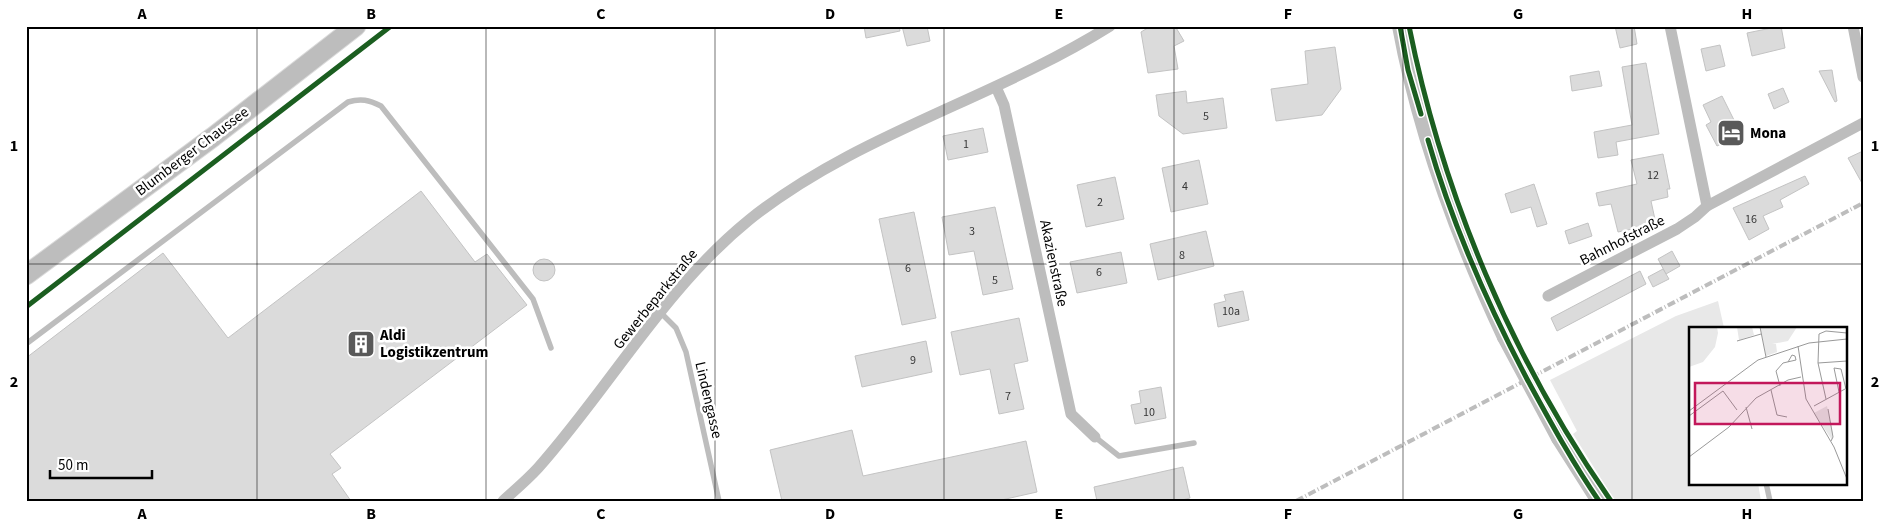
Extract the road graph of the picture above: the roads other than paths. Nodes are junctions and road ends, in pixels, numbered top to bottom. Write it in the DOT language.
graph roads {
  1 [pos="356,26"];
  2 [pos="1400,26"];
  3 [pos="1670,26"];
  4 [pos="1852,26"];
  5 [pos="1107,27"];
  6 [pos="1863,77"];
  7 [pos="996,87"];
  8 [pos="1863,123"];
  9 [pos="1707,206"];
  10 [pos="26,274"];
  11 [pos="1548,296"];
  12 [pos="660,312"];
  13 [pos="26,344"];
  14 [pos="552,348"];
  15 [pos="1095,437"];
  16 [pos="1194,443"];
  17 [pos="1766,484"];
  18 [pos="503,501"];
  19 [pos="718,501"];
  20 [pos="1599,501"];
  21 [pos="1770,501"];
  1 -- 10 [label="main road, Blumberger Chaussee"];
  2 -- 20 [label="main road, bridge"];
  3 -- 9 [label="street"];
  4 -- 6 [label="street"];
  5 -- 7 [label="street, Gewerbeparkstraße"];
  7 -- 12 [label="street, Gewerbeparkstraße"];
  7 -- 15 [label="street, Akazienstraße"];
  8 -- 9 [label="street, Bahnhofstraße"];
  9 -- 11 [label="street, Bahnhofstraße"];
  12 -- 18 [label="street, Gewerbeparkstraße"];
  12 -- 19 [label="lane, Lindengasse"];
  13 -- 14 [label="lane"];
  15 -- 16 [label="lane"];
  17 -- 21 [label="lane"];
}
